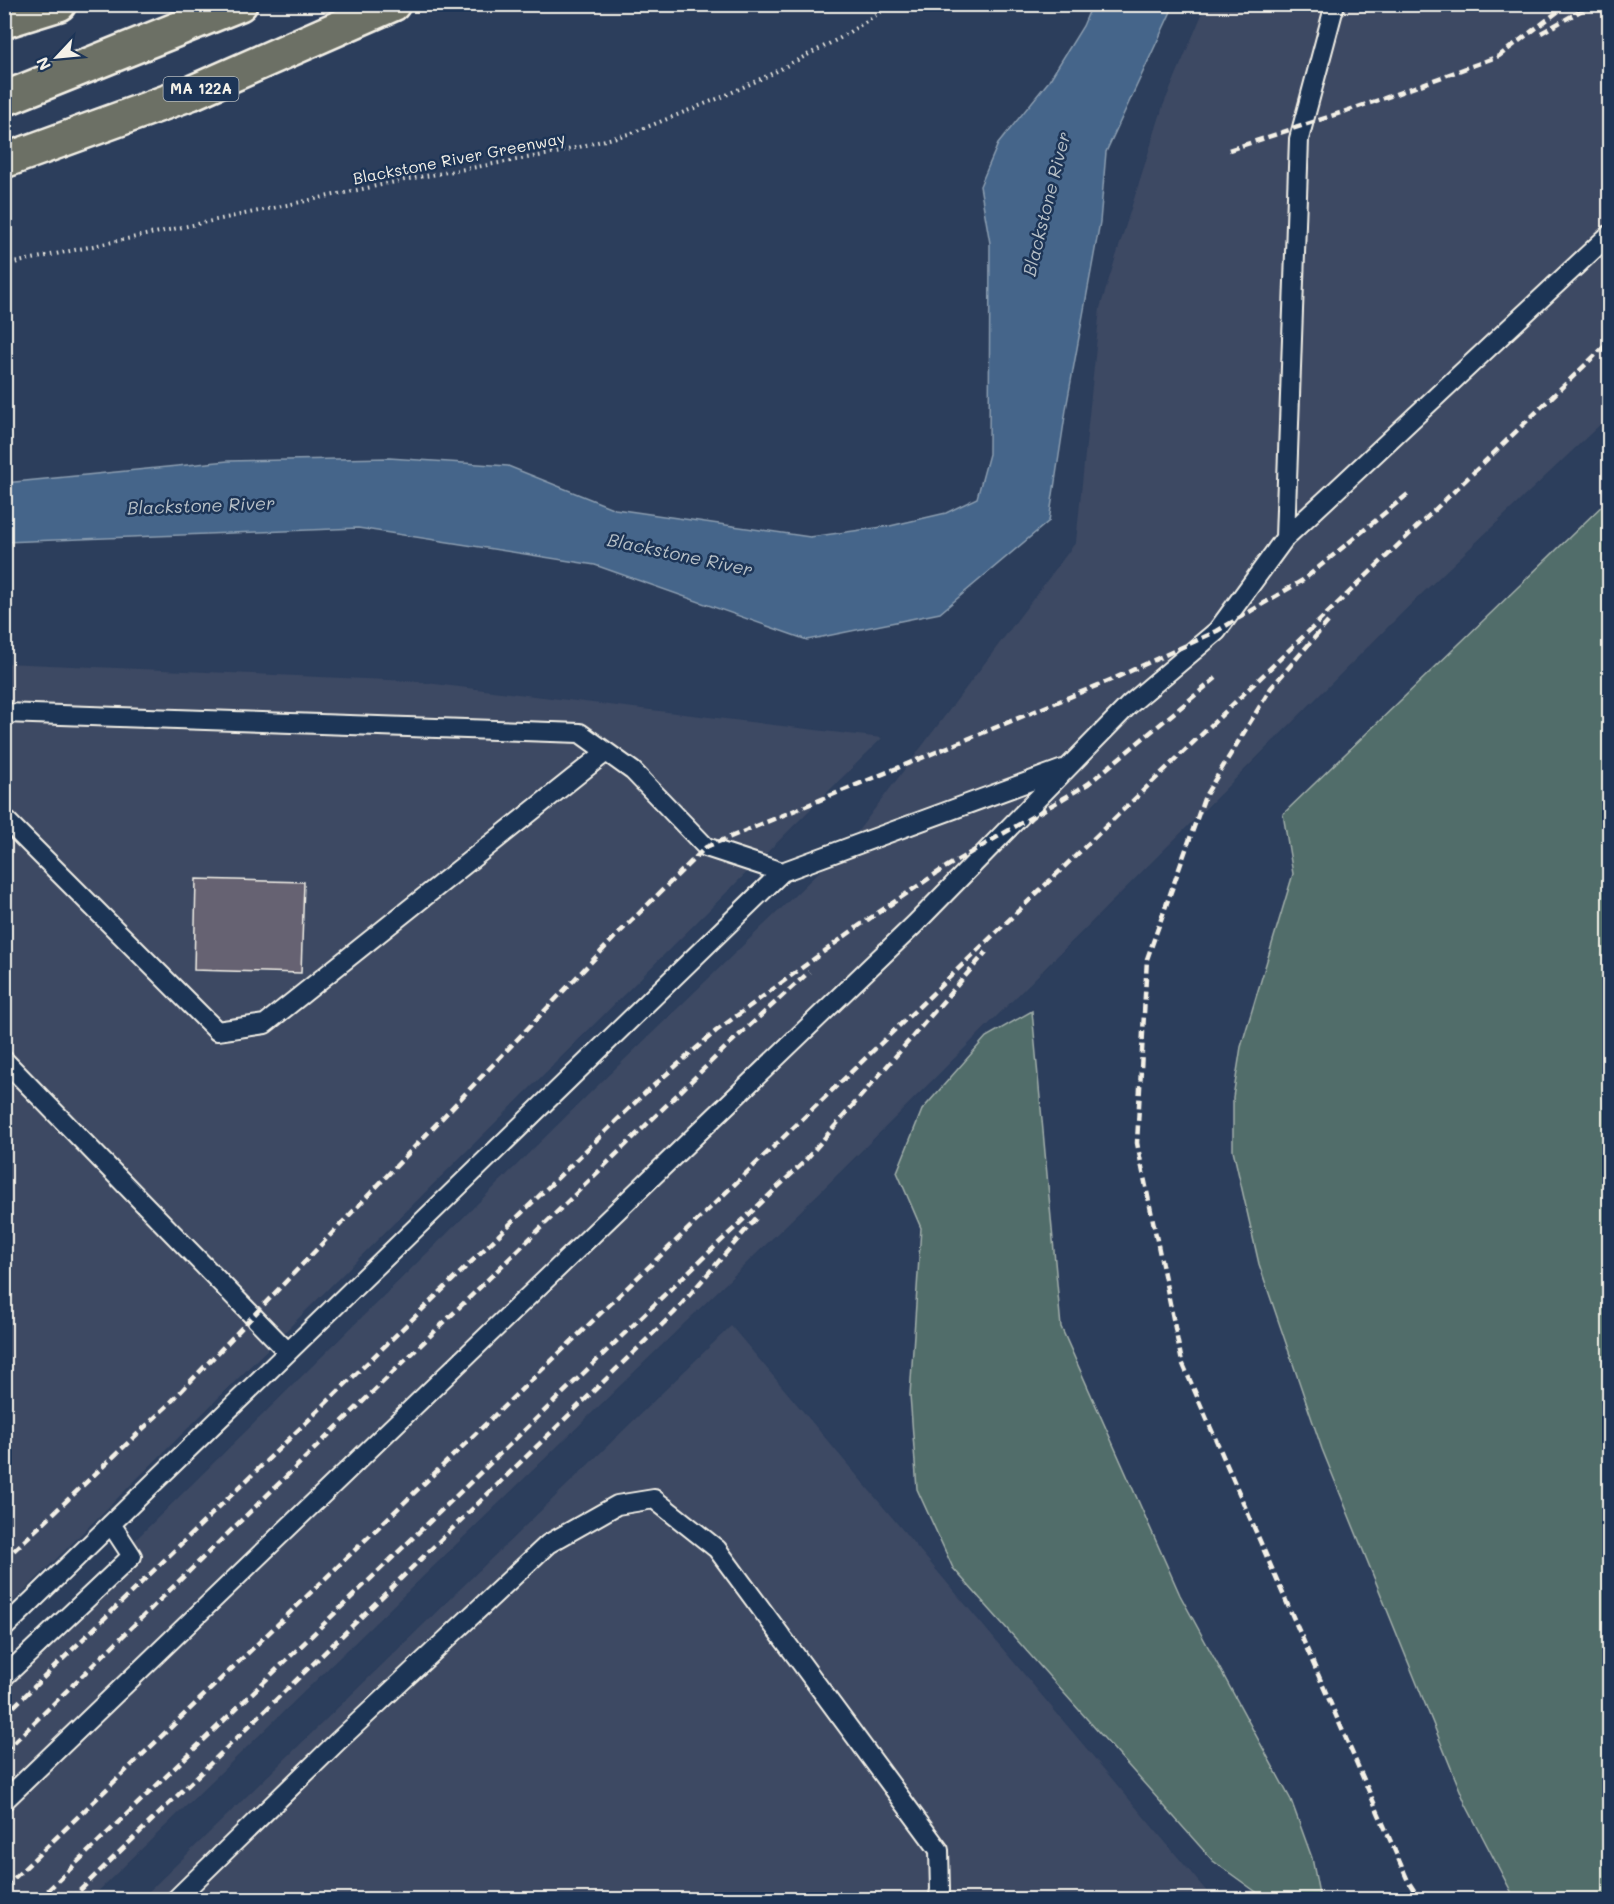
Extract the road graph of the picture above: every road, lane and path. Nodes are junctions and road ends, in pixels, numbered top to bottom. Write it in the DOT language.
graph roads {
  1 [pos="59,4"];
  2 [pos="240,4"];
  3 [pos="393,4"];
  4 [pos="893,4"];
  5 [pos="1335,4"];
  6 [pos="4,21"];
  7 [pos="4,99"];
  8 [pos="4,161"];
  9 [pos="1610,234"];
  10 [pos="4,265"];
  11 [pos="1285,538"];
  12 [pos="4,713"];
  13 [pos="606,752"];
  14 [pos="1068,767"];
  15 [pos="4,818"];
  16 [pos="782,872"];
  17 [pos="4,1060"];
  18 [pos="288,1352"];
  19 [pos="111,1524"];
  20 [pos="4,1628"];
  21 [pos="4,1677"];
  22 [pos="4,1801"];
  23 [pos="175,1899"];
  24 [pos="938,1899"];
  1 -- 6 [label="highway"];
  2 -- 7 [label="highway"];
  3 -- 8 [label="highway, MA 122A"];
  4 -- 10 [label="path, Blackstone River Greenway"];
  5 -- 11 [label="lane"];
  9 -- 11 [label="lane"];
  11 -- 14 [label="lane"];
  12 -- 13 [label="lane"];
  13 -- 15 [label="lane"];
  13 -- 16 [label="lane"];
  14 -- 16 [label="lane"];
  14 -- 22 [label="lane"];
  16 -- 18 [label="lane"];
  17 -- 18 [label="lane"];
  18 -- 19 [label="lane"];
  19 -- 20 [label="lane"];
  19 -- 21 [label="lane"];
  23 -- 24 [label="lane"];
}
